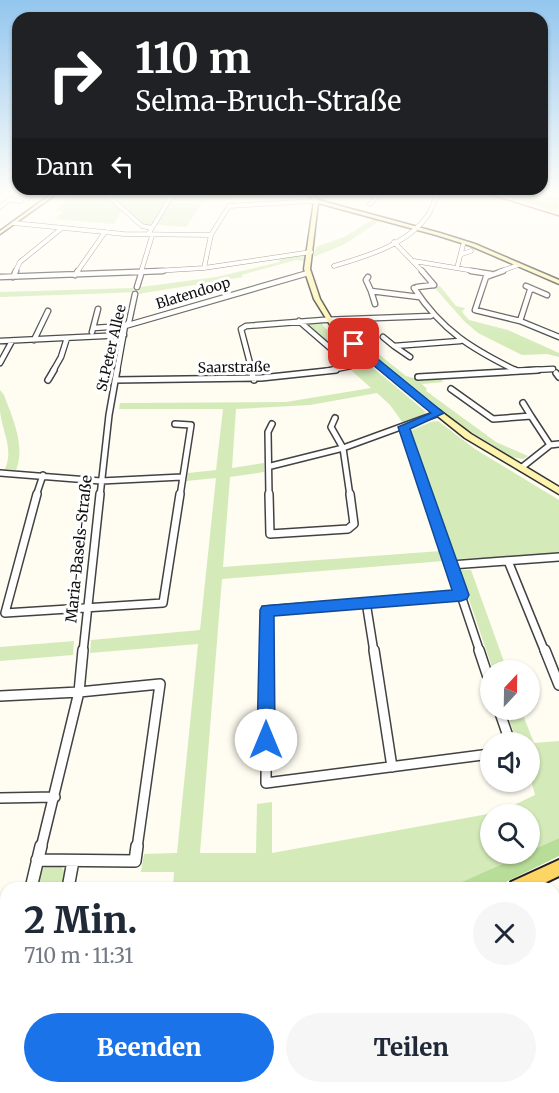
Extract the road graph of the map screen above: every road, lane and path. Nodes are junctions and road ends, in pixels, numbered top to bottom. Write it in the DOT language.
graph roads {
  1 [pos="43,243"];
  2 [pos="97,243"];
  3 [pos="150,243"];
  4 [pos="209,243"];
  5 [pos="311,243"];
  6 [pos="391,243"];
  7 [pos="395,243"];
  8 [pos="467,243"];
  9 [pos="463,245"];
  10 [pos="471,251"];
  11 [pos="310,252"];
  12 [pos="462,254"];
  13 [pos="414,261"];
  14 [pos="518,265"];
  15 [pos="334,266"];
  16 [pos="204,268"];
  17 [pos="457,268"];
  18 [pos="143,272"];
  19 [pos="308,273"];
  20 [pos="491,274"];
  21 [pos="75,275"];
  22 [pos="0,277"];
  23 [pos="12,277"];
  24 [pos="368,277"];
  25 [pos="559,282"];
  26 [pos="526,286"];
  27 [pos="137,287"];
  28 [pos="535,290"];
  29 [pos="371,291"];
  30 [pos="135,294"];
  31 [pos="547,296"];
  32 [pos="419,297"];
  33 [pos="375,304"];
  34 [pos="98,309"];
  35 [pos="48,311"];
  36 [pos="431,315"];
  37 [pos="328,320"];
  38 [pos="300,321"];
  39 [pos="520,321"];
  40 [pos="125,326"];
  41 [pos="93,328"];
  42 [pos="124,335"];
  43 [pos="91,337"];
  44 [pos="383,337"];
  45 [pos="559,337"];
  46 [pos="67,338"];
  47 [pos="34,340"];
  48 [pos="0,341"];
  49 [pos="12,341"];
  50 [pos="460,341"];
  51 [pos="394,346"];
  52 [pos="410,357"];
  53 [pos="0,363"];
  54 [pos="517,371"];
  55 [pos="556,373"];
  56 [pos="418,377"];
  57 [pos="48,380"];
  58 [pos="115,380"];
  59 [pos="254,380"];
  60 [pos="452,389"];
  61 [pos="523,403"];
  62 [pos="110,408"];
  63 [pos="438,413"];
  64 [pos="531,416"];
  65 [pos="335,418"];
  66 [pos="493,418"];
  67 [pos="174,424"];
  68 [pos="272,424"];
  69 [pos="502,424"];
  70 [pos="404,427"];
  71 [pos="559,444"];
  72 [pos="550,445"];
  73 [pos="344,448"];
  74 [pos="271,466"];
  75 [pos="521,468"];
  76 [pos="0,473"];
  77 [pos="43,475"];
  78 [pos="182,477"];
  79 [pos="101,481"];
  80 [pos="559,491"];
  81 [pos="559,557"];
  82 [pos="508,561"];
  83 [pos="451,564"];
  84 [pos="461,595"];
  85 [pos="366,602"];
  86 [pos="88,608"];
  87 [pos="482,660"];
  88 [pos="559,685"];
  89 [pos="78,692"];
  90 [pos="0,696"];
  91 [pos="480,755"];
  92 [pos="392,767"];
  93 [pos="55,797"];
  94 [pos="0,798"];
  95 [pos="37,860"];
  96 [pos="73,861"];
  97 [pos="559,868"];
  98 [pos="32,882"];
  99 [pos="69,882"];
  100 [pos="530,882"];
  1 -- 23 [label="street"];
  2 -- 21 [label="street"];
  3 -- 18 [label="street, St.Peter Allee"];
  4 -- 16 [label="street"];
  5 -- 11 [label="main road"];
  6 -- 15 [label="street"];
  7 -- 13 [label="street"];
  8 -- 14 [label="main road"];
  9 -- 12 [label="street"];
  10 -- 12 [label="street"];
  11 -- 16 [label="street"];
  11 -- 19 [label="main road"];
  12 -- 17 [label="street"];
  13 -- 17 [label="street"];
  13 -- 32 [label="street"];
  14 -- 20 [label="street"];
  14 -- 25 [label="main road"];
  16 -- 18 [label="street"];
  17 -- 20 [label="street"];
  18 -- 21 [label="street"];
  18 -- 27 [label="street, St.Peter Allee"];
  19 -- 37 [label="main road"];
  19 -- 40 [label="street, Blatendoop"];
  20 -- 39 [label="street"];
  21 -- 23 [label="street"];
  22 -- 23 [label="street"];
  24 -- 29 [label="street"];
  26 -- 28 [label="street"];
  28 -- 31 [label="street"];
  28 -- 39 [label="street"];
  29 -- 32 [label="street"];
  29 -- 33 [label="street"];
  30 -- 40 [label="street, St.Peter Allee"];
  32 -- 36 [label="street"];
  34 -- 41 [label="street"];
  35 -- 47 [label="street"];
  36 -- 37 [label="street"];
  36 -- 50 [label="street"];
  37 -- 38 [label="street"];
  37 -- 63 [label="main road"];
  38 -- 59 [label="street"];
  38 -- 59 [label="street, Saarstraße"];
  39 -- 45 [label="street"];
  40 -- 41 [label="street, Blatendoop"];
  40 -- 42 [label="street, St.Peter Allee"];
  41 -- 43 [label="street"];
  42 -- 43 [label="street"];
  42 -- 58 [label="street, St.Peter Allee"];
  43 -- 46 [label="street"];
  44 -- 51 [label="street"];
  46 -- 47 [label="street"];
  46 -- 57 [label="street"];
  47 -- 49 [label="street"];
  48 -- 49 [label="street"];
  49 -- 53 [label="street"];
  50 -- 51 [label="street"];
  50 -- 54 [label="street"];
  51 -- 52 [label="street"];
  54 -- 55 [label="street"];
  54 -- 56 [label="street"];
  58 -- 59 [label="street, Saarstraße"];
  58 -- 62 [label="street, St.Peter Allee"];
  60 -- 66 [label="street"];
  61 -- 64 [label="street"];
  62 -- 79 [label="street, Maria-Basels-Straße"];
  63 -- 70 [label="street"];
  63 -- 75 [label="main road"];
  64 -- 66 [label="street"];
  64 -- 72 [label="street"];
  65 -- 73 [label="street"];
  66 -- 69 [label="street"];
  67 -- 78 [label="street"];
  68 -- 74 [label="street"];
  70 -- 73 [label="street"];
  70 -- 83 [label="street"];
  71 -- 72 [label="street"];
  72 -- 75 [label="street"];
  73 -- 74 [label="street"];
  73 -- 74 [label="street"];
  75 -- 80 [label="main road"];
  76 -- 77 [label="street"];
  77 -- 79 [label="street"];
  77 -- 86 [label="street"];
  78 -- 79 [label="street"];
  78 -- 86 [label="street"];
  79 -- 86 [label="street, Maria-Basels-Straße"];
  81 -- 82 [label="street"];
  82 -- 83 [label="street"];
  82 -- 88 [label="street"];
  83 -- 84 [label="street"];
  84 -- 85 [label="street"];
  84 -- 87 [label="street"];
  85 -- 92 [label="street"];
  85 -- 92 [label="street"];
  86 -- 89 [label="street, Maria-Basels-Straße"];
  89 -- 90 [label="street"];
  89 -- 93 [label="street, Maria-Basels-Straße"];
  89 -- 96 [label="street"];
  91 -- 92 [label="street"];
  93 -- 94 [label="street"];
  93 -- 95 [label="street, Maria-Basels-Straße"];
  95 -- 96 [label="street"];
  95 -- 98 [label="street, Maria-Basels-Straße"];
  96 -- 99 [label="street"];
  97 -- 100 [label="main road"];
}
